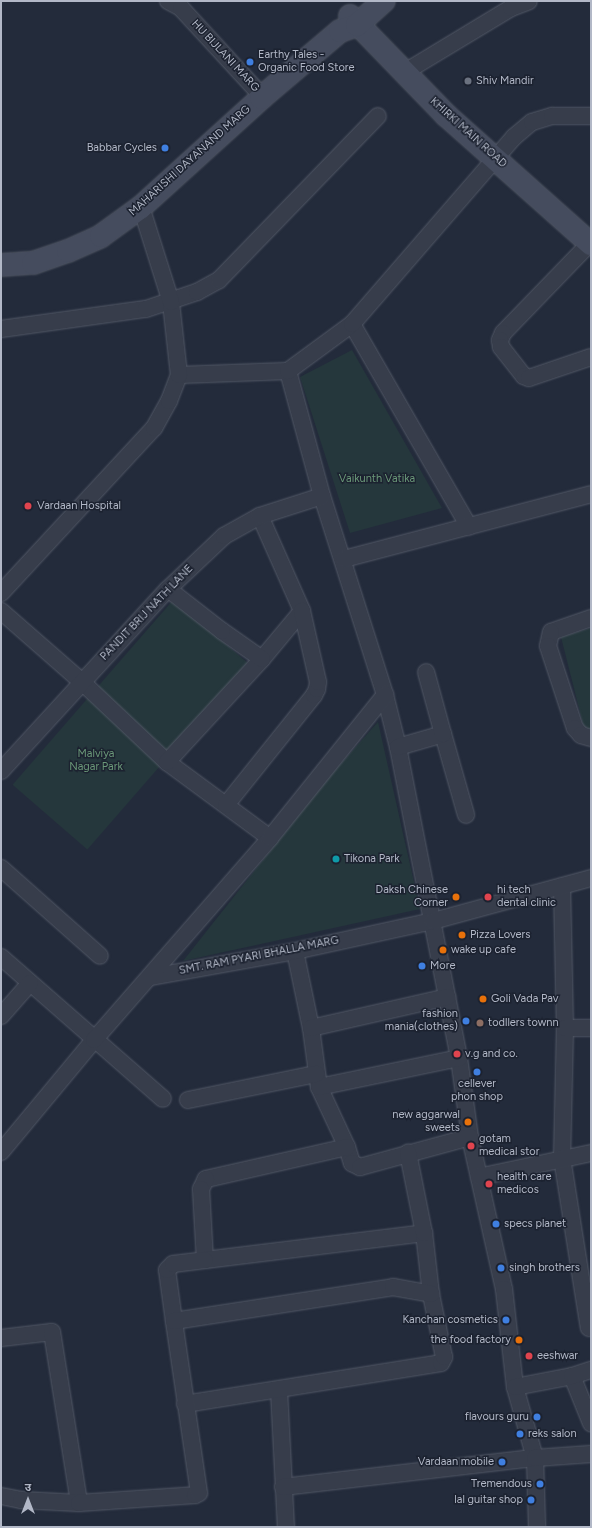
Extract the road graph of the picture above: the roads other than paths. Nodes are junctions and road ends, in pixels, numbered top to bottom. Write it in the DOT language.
graph roads {
  1 [pos="367,1"];
  2 [pos="384,1"];
  3 [pos="529,1"];
  4 [pos="179,3"];
  5 [pos="349,24"];
  6 [pos="405,72"];
  7 [pos="262,96"];
  8 [pos="378,116"];
  9 [pos="591,116"];
  10 [pos="496,158"];
  11 [pos="141,207"];
  12 [pos="591,244"];
  13 [pos="1,264"];
  14 [pos="171,302"];
  15 [pos="352,324"];
  16 [pos="1,329"];
  17 [pos="591,357"];
  18 [pos="288,371"];
  19 [pos="179,375"];
  20 [pos="591,494"];
  21 [pos="322,496"];
  22 [pos="260,516"];
  23 [pos="469,527"];
  24 [pos="344,559"];
  25 [pos="168,588"];
  26 [pos="1,594"];
  27 [pos="1,611"];
  28 [pos="302,611"];
  29 [pos="591,618"];
  30 [pos="262,659"];
  31 [pos="426,672"];
  32 [pos="82,682"];
  33 [pos="385,695"];
  34 [pos="442,734"];
  35 [pos="591,738"];
  36 [pos="398,747"];
  37 [pos="167,762"];
  38 [pos="1,771"];
  39 [pos="226,806"];
  40 [pos="466,815"];
  41 [pos="270,838"];
  42 [pos="1,868"];
  43 [pos="591,878"];
  44 [pos="562,886"];
  45 [pos="433,921"];
  46 [pos="295,951"];
  47 [pos="100,956"];
  48 [pos="1,957"];
  49 [pos="151,977"];
  50 [pos="30,983"];
  51 [pos="448,997"];
  52 [pos="1,1016"];
  53 [pos="311,1028"];
  54 [pos="565,1028"];
  55 [pos="591,1028"];
  56 [pos="94,1040"];
  57 [pos="459,1058"];
  58 [pos="318,1080"];
  59 [pos="163,1099"];
  60 [pos="188,1100"];
  61 [pos="470,1137"];
  62 [pos="348,1147"];
  63 [pos="1,1152"];
  64 [pos="408,1153"];
  65 [pos="591,1153"];
  66 [pos="562,1158"];
  67 [pos="479,1177"];
  68 [pos="424,1233"];
  69 [pos="205,1260"];
  70 [pos="431,1294"];
  71 [pos="174,1321"];
  72 [pos="590,1328"];
  73 [pos="1,1338"];
  74 [pos="591,1370"];
  75 [pos="572,1376"];
  76 [pos="515,1387"];
  77 [pos="279,1390"];
  78 [pos="185,1404"];
  79 [pos="591,1423"];
  80 [pos="591,1454"];
  81 [pos="535,1458"];
  82 [pos="283,1487"];
  83 [pos="1,1496"];
  84 [pos="79,1503"];
  85 [pos="286,1527"];
  86 [pos="537,1527"];
  1 -- 5 [label="street, MAHARISHI DAYANAND MARG"];
  2 -- 5 [label="street, MAHARISHI DAYANAND MARG"];
  3 -- 6 [label="street"];
  4 -- 7 [label="street, HU BIJLANI MARG"];
  5 -- 6 [label="street, KHIRKI MAIN ROAD"];
  5 -- 7 [label="street, MAHARISHI DAYANAND MARG"];
  6 -- 10 [label="street, KHIRKI MAIN ROAD"];
  7 -- 11 [label="street, MAHARISHI DAYANAND MARG"];
  8 -- 14 [label="street"];
  9 -- 10 [label="street"];
  10 -- 12 [label="street, KHIRKI MAIN ROAD"];
  10 -- 15 [label="street"];
  11 -- 13 [label="street, MAHARISHI DAYANAND MARG"];
  11 -- 14 [label="street"];
  12 -- 17 [label="street"];
  14 -- 16 [label="street"];
  14 -- 19 [label="street"];
  15 -- 18 [label="street"];
  15 -- 23 [label="street"];
  18 -- 19 [label="street"];
  18 -- 21 [label="street"];
  19 -- 26 [label="street"];
  20 -- 23 [label="street"];
  21 -- 22 [label="street, PANDIT BRIJ NATH LANE"];
  21 -- 24 [label="street"];
  22 -- 25 [label="street, PANDIT BRIJ NATH LANE"];
  22 -- 28 [label="street"];
  23 -- 24 [label="street"];
  24 -- 33 [label="street"];
  25 -- 30 [label="street"];
  25 -- 32 [label="street, PANDIT BRIJ NATH LANE"];
  27 -- 32 [label="street"];
  28 -- 30 [label="street"];
  28 -- 39 [label="street"];
  29 -- 35 [label="street"];
  30 -- 37 [label="street"];
  31 -- 34 [label="street"];
  32 -- 37 [label="street"];
  32 -- 38 [label="street, PANDIT BRIJ NATH LANE"];
  33 -- 36 [label="street"];
  33 -- 41 [label="street"];
  34 -- 36 [label="street"];
  34 -- 40 [label="street"];
  36 -- 45 [label="street"];
  37 -- 39 [label="street"];
  39 -- 41 [label="street"];
  41 -- 49 [label="street"];
  42 -- 47 [label="street"];
  43 -- 44 [label="street, SMT. RAM PYARI BHALLA MARG"];
  44 -- 45 [label="street, SMT. RAM PYARI BHALLA MARG"];
  44 -- 54 [label="street"];
  45 -- 46 [label="street, SMT. RAM PYARI BHALLA MARG"];
  45 -- 51 [label="street"];
  46 -- 49 [label="street, SMT. RAM PYARI BHALLA MARG"];
  46 -- 53 [label="street"];
  48 -- 50 [label="street"];
  49 -- 56 [label="street"];
  50 -- 52 [label="street"];
  50 -- 56 [label="street"];
  51 -- 53 [label="street"];
  51 -- 57 [label="street"];
  53 -- 58 [label="street"];
  54 -- 55 [label="street"];
  54 -- 66 [label="street"];
  56 -- 59 [label="street"];
  56 -- 63 [label="street"];
  57 -- 58 [label="street"];
  57 -- 61 [label="street"];
  58 -- 60 [label="street"];
  58 -- 62 [label="street"];
  61 -- 64 [label="street"];
  61 -- 67 [label="street"];
  62 -- 64 [label="street"];
  62 -- 69 [label="street"];
  64 -- 68 [label="street"];
  65 -- 66 [label="street"];
  66 -- 67 [label="street"];
  66 -- 72 [label="street"];
  67 -- 76 [label="street"];
  68 -- 69 [label="street"];
  68 -- 70 [label="street"];
  69 -- 71 [label="street"];
  70 -- 71 [label="street"];
  70 -- 77 [label="street"];
  71 -- 78 [label="street"];
  73 -- 84 [label="street"];
  74 -- 75 [label="street"];
  75 -- 76 [label="street"];
  75 -- 79 [label="street"];
  76 -- 81 [label="street"];
  77 -- 78 [label="street"];
  77 -- 82 [label="street"];
  78 -- 84 [label="street"];
  80 -- 81 [label="street"];
  81 -- 82 [label="street"];
  81 -- 86 [label="street"];
  82 -- 85 [label="street"];
  83 -- 84 [label="street"];
}
